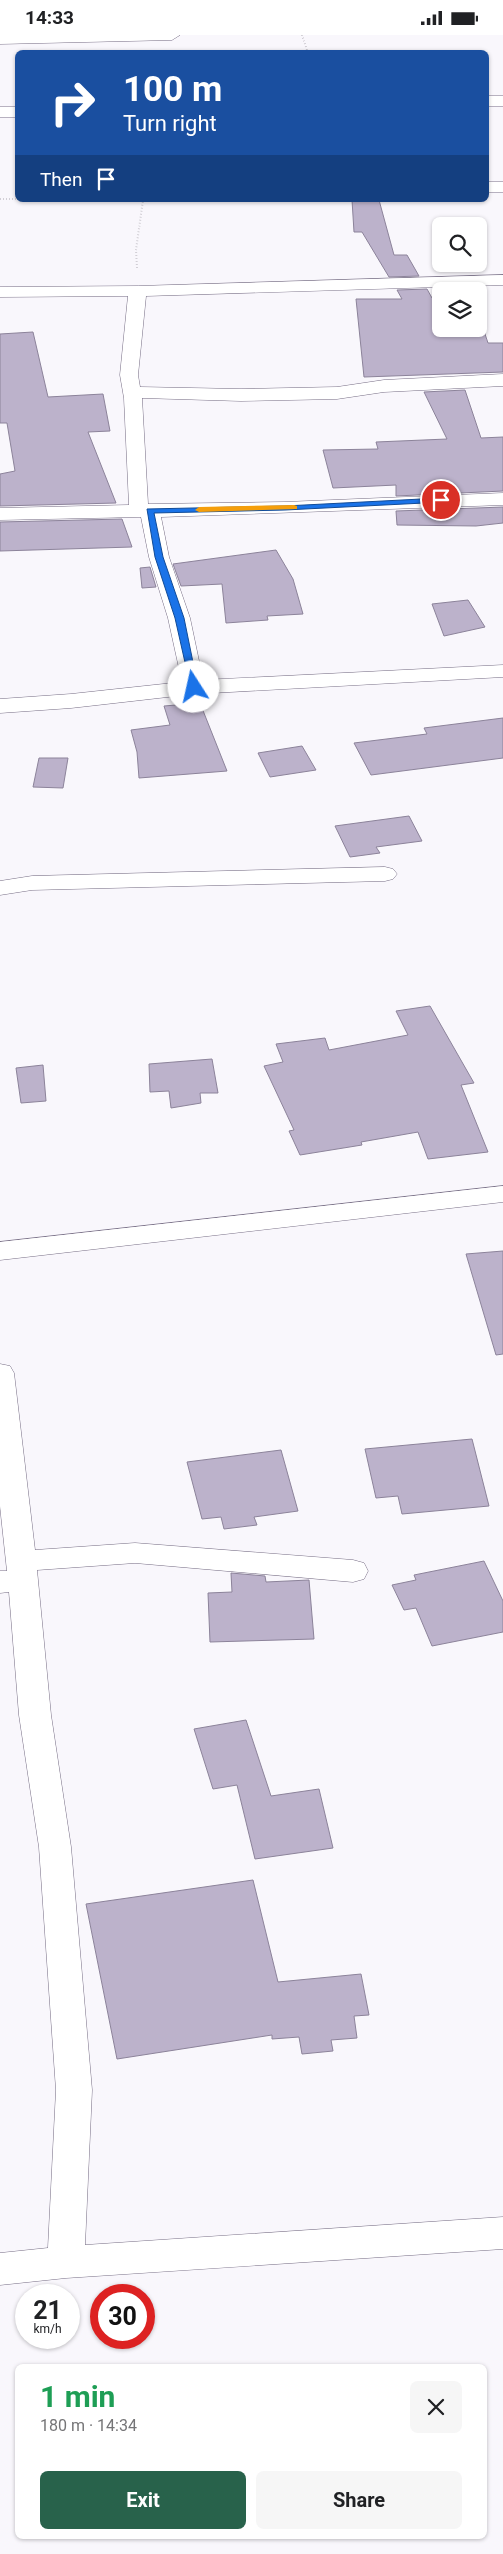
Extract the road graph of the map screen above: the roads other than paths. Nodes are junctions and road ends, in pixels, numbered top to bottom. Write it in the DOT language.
graph roads {
  1 [pos="172,35"];
  2 [pos="0,39"];
  3 [pos="489,101"];
  4 [pos="503,101"];
  5 [pos="0,112"];
  6 [pos="15,112"];
  7 [pos="489,187"];
  8 [pos="503,187"];
  9 [pos="503,280"];
  10 [pos="136,291"];
  11 [pos="0,292"];
  12 [pos="503,381"];
  13 [pos="132,392"];
  14 [pos="503,499"];
  15 [pos="145,511"];
  16 [pos="0,513"];
  17 [pos="503,671"];
  18 [pos="194,687"];
  19 [pos="0,706"];
  20 [pos="385,874"];
  21 [pos="0,888"];
  22 [pos="503,1194"];
  23 [pos="0,1251"];
  24 [pos="0,1373"];
  25 [pos="353,1571"];
  26 [pos="15,1574"];
  27 [pos="503,2233"];
  28 [pos="66,2262"];
  29 [pos="0,2269"];
  1 -- 2 [label="street"];
  3 -- 4 [label="street"];
  5 -- 6 [label="street"];
  7 -- 8 [label="street"];
  9 -- 10 [label="street"];
  10 -- 11 [label="street"];
  10 -- 13 [label="street"];
  12 -- 13 [label="street"];
  13 -- 15 [label="street"];
  14 -- 15 [label="street"];
  15 -- 16 [label="street"];
  15 -- 18 [label="street"];
  17 -- 18 [label="street"];
  18 -- 19 [label="street"];
  20 -- 21 [label="street"];
  22 -- 23 [label="street"];
  24 -- 26 [label="street"];
  25 -- 26 [label="street"];
  26 -- 28 [label="street"];
  27 -- 28 [label="street"];
  28 -- 29 [label="street"];
}
